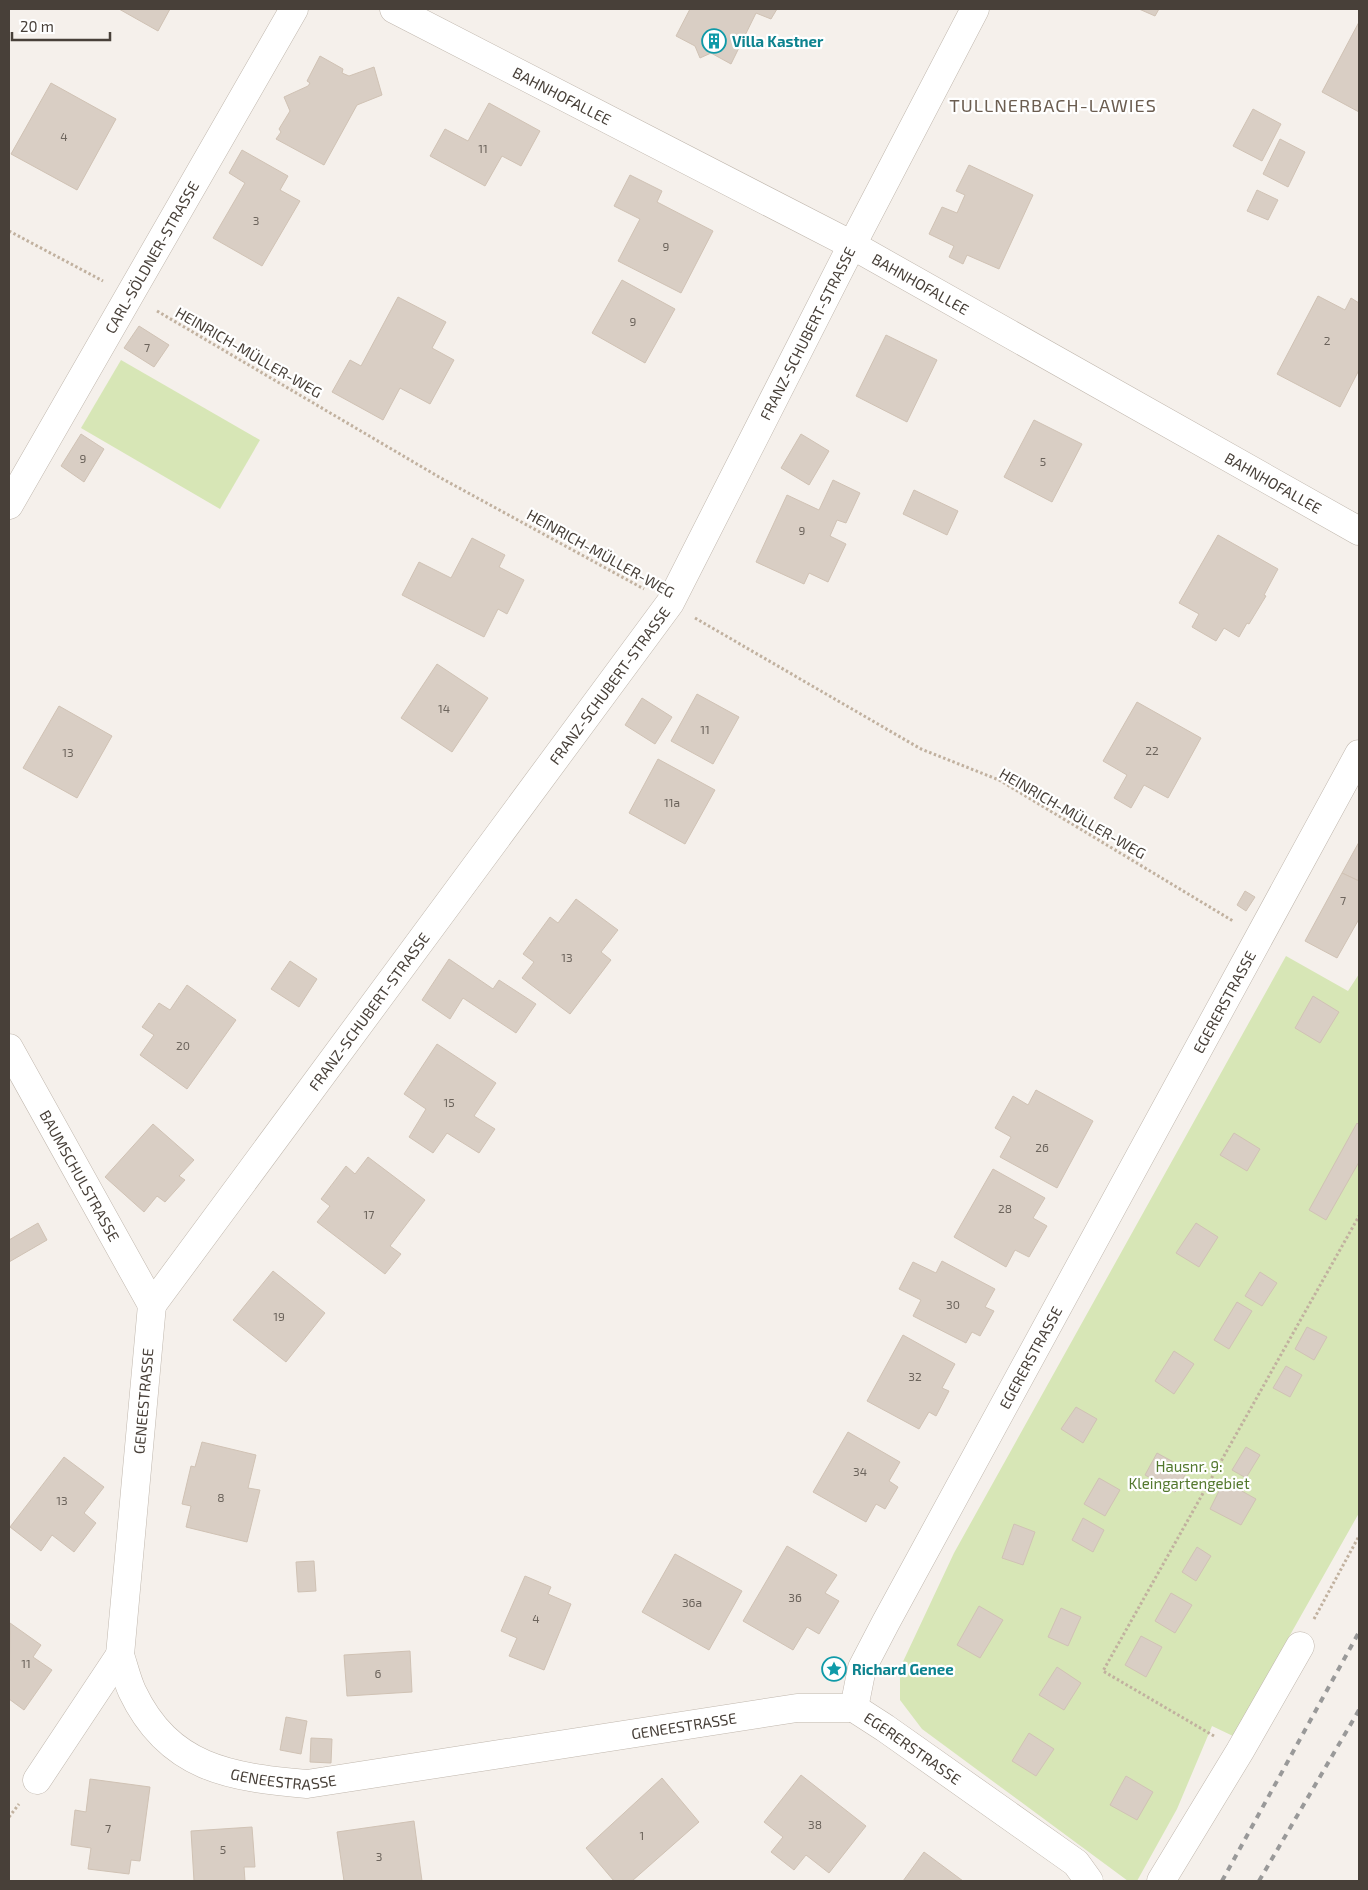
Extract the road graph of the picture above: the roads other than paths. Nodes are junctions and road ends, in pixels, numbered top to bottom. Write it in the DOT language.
graph roads {
  1 [pos="294,9"];
  2 [pos="394,9"];
  3 [pos="975,9"];
  4 [pos="852,245"];
  5 [pos="9,505"];
  6 [pos="1359,532"];
  7 [pos="1359,754"];
  8 [pos="9,1048"];
  9 [pos="152,1305"];
  10 [pos="1300,1646"];
  11 [pos="120,1655"];
  12 [pos="854,1708"];
  13 [pos="37,1780"];
  14 [pos="1089,1881"];
  15 [pos="1161,1881"];
  1 -- 5 [label="street, CARL-SÖLDNER-STRASSE"];
  2 -- 4 [label="street, BAHNHOFALLEE"];
  3 -- 4 [label="street, FRANZ-SCHUBERT-STRASSE"];
  4 -- 6 [label="street, BAHNHOFALLEE"];
  4 -- 9 [label="street, FRANZ-SCHUBERT-STRASSE"];
  7 -- 12 [label="street, EGERERSTRASSE"];
  8 -- 9 [label="street, BAUMSCHULSTRASSE"];
  9 -- 11 [label="street, GENEESTRASSE"];
  10 -- 15 [label="street"];
  11 -- 12 [label="street, GENEESTRASSE"];
  11 -- 13 [label="street"];
  12 -- 14 [label="street, EGERERSTRASSE"];
}
